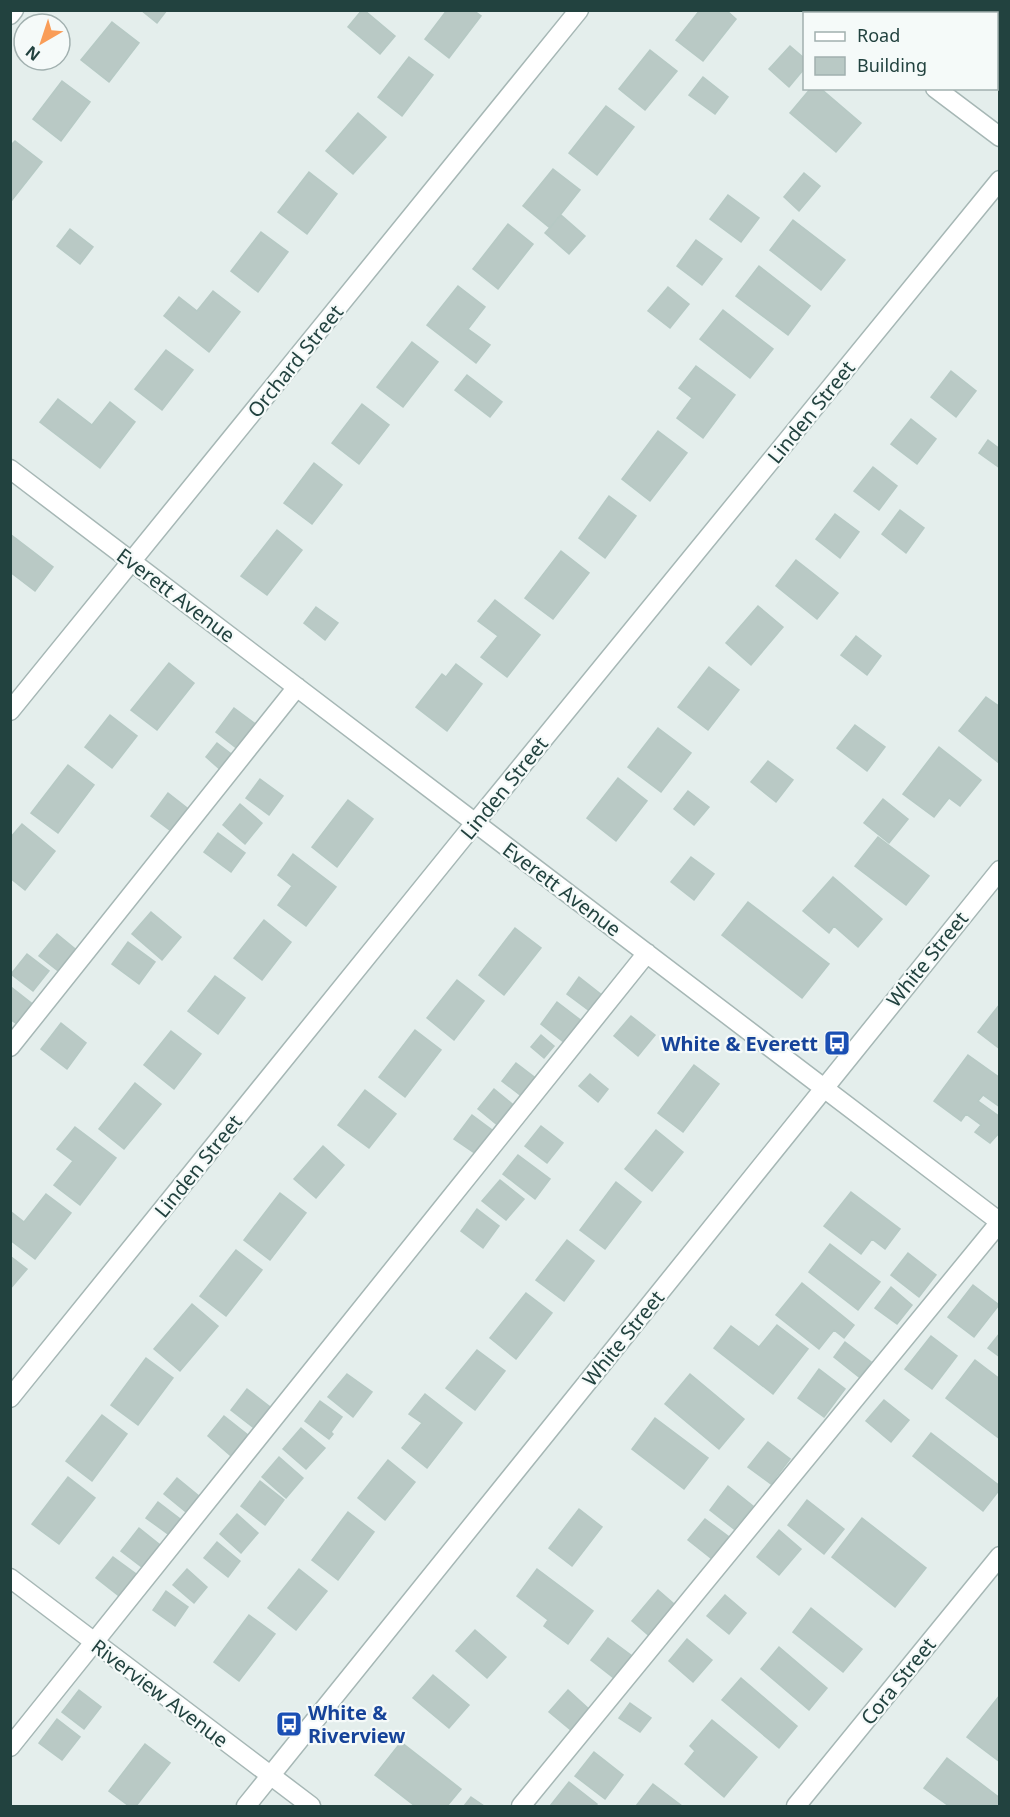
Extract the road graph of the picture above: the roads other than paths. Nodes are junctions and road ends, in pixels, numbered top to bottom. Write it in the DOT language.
graph roads {
  1 [pos="15,10"];
  2 [pos="579,10"];
  3 [pos="10,15"];
  4 [pos="938,90"];
  5 [pos="999,138"];
  6 [pos="999,180"];
  7 [pos="10,469"];
  8 [pos="132,561"];
  9 [pos="297,687"];
  10 [pos="10,711"];
  11 [pos="475,823"];
  12 [pos="999,870"];
  13 [pos="647,953"];
  14 [pos="10,1047"];
  15 [pos="823,1088"];
  16 [pos="999,1222"];
  17 [pos="10,1398"];
  18 [pos="999,1556"];
  19 [pos="10,1578"];
  20 [pos="94,1642"];
  21 [pos="10,1747"];
  22 [pos="270,1777"];
  23 [pos="246,1806"];
  24 [pos="311,1806"];
  25 [pos="521,1806"];
  26 [pos="796,1806"];
  1 -- 3 [label="street"];
  2 -- 8 [label="street, Orchard Street"];
  4 -- 5 [label="street"];
  6 -- 11 [label="street, Linden Street"];
  7 -- 8 [label="street, Everett Avenue"];
  8 -- 9 [label="street, Everett Avenue"];
  8 -- 10 [label="street, Orchard Street"];
  9 -- 11 [label="street, Everett Avenue"];
  9 -- 14 [label="street"];
  11 -- 13 [label="street, Everett Avenue"];
  11 -- 17 [label="street, Linden Street"];
  12 -- 15 [label="street, White Street"];
  13 -- 15 [label="street, Everett Avenue"];
  13 -- 20 [label="street"];
  15 -- 16 [label="street, Everett Avenue"];
  15 -- 22 [label="street, White Street"];
  16 -- 25 [label="street"];
  18 -- 26 [label="street, Cora Street"];
  19 -- 20 [label="street, Riverview Avenue"];
  20 -- 21 [label="street"];
  20 -- 22 [label="street, Riverview Avenue"];
  22 -- 23 [label="street, White Street"];
  22 -- 24 [label="street, Riverview Avenue"];
}
